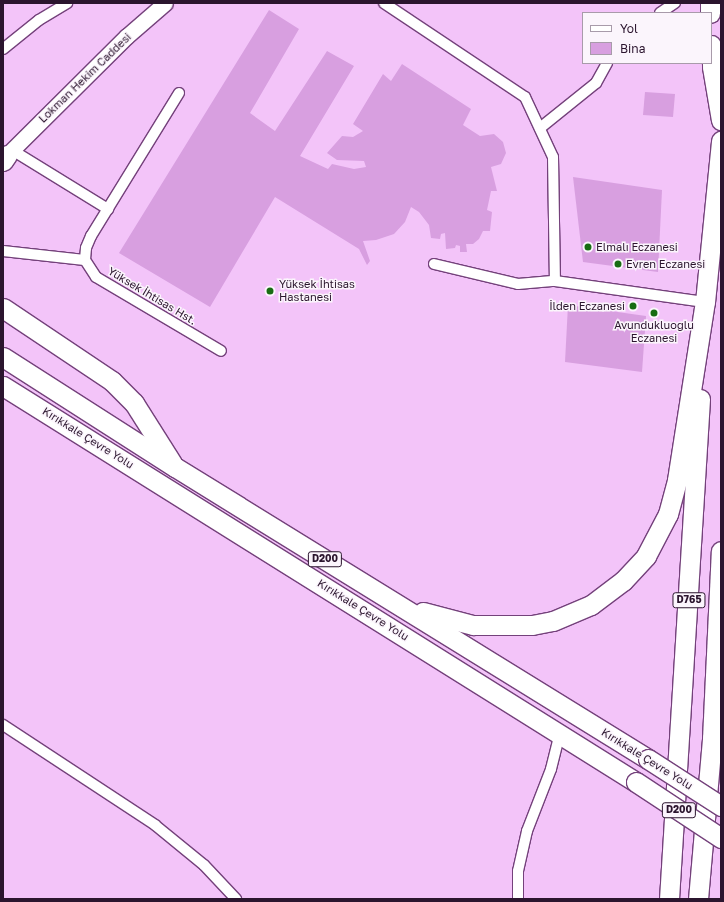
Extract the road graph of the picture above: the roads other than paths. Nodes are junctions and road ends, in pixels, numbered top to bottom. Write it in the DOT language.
graph roads {
  1 [pos="67,3"];
  2 [pos="165,3"];
  3 [pos="384,3"];
  4 [pos="675,3"];
  5 [pos="662,12"];
  6 [pos="3,49"];
  7 [pos="606,64"];
  8 [pos="712,64"];
  9 [pos="179,93"];
  10 [pos="721,120"];
  11 [pos="540,128"];
  12 [pos="721,140"];
  13 [pos="6,156"];
  14 [pos="108,209"];
  15 [pos="3,251"];
  16 [pos="85,260"];
  17 [pos="434,264"];
  18 [pos="555,281"];
  19 [pos="705,302"];
  20 [pos="3,308"];
  21 [pos="221,351"];
  22 [pos="3,357"];
  23 [pos="3,386"];
  24 [pos="175,467"];
  25 [pos="721,551"];
  26 [pos="399,605"];
  27 [pos="3,725"];
  28 [pos="560,734"];
  29 [pos="721,806"];
  30 [pos="721,838"];
  31 [pos="236,899"];
  32 [pos="518,899"];
  33 [pos="669,899"];
  34 [pos="698,899"];
  1 -- 6 [label="street"];
  2 -- 13 [label="street, Lokman Hekim Caddesi"];
  3 -- 11 [label="street"];
  4 -- 5 [label="street"];
  7 -- 11 [label="street"];
  8 -- 10 [label="highway"];
  9 -- 14 [label="street"];
  11 -- 18 [label="street"];
  12 -- 19 [label="highway"];
  13 -- 14 [label="street"];
  14 -- 16 [label="street"];
  15 -- 16 [label="street"];
  16 -- 21 [label="street, Yüksek İhtisas Hst."];
  17 -- 18 [label="street"];
  18 -- 19 [label="street"];
  19 -- 26 [label="highway"];
  19 -- 33 [label="highway, D765"];
  20 -- 24 [label="highway"];
  22 -- 24 [label="highway, Kırıkkale Çevre Yolu / D200"];
  23 -- 28 [label="highway, Kırıkkale Çevre Yolu / D200"];
  24 -- 26 [label="highway, Kırıkkale Çevre Yolu / D200"];
  25 -- 34 [label="highway"];
  26 -- 29 [label="highway, Kırıkkale Çevre Yolu / D200, bridge"];
  27 -- 31 [label="street"];
  28 -- 30 [label="highway, Kırıkkale Çevre Yolu / D200, bridge"];
  28 -- 32 [label="street"];
}
